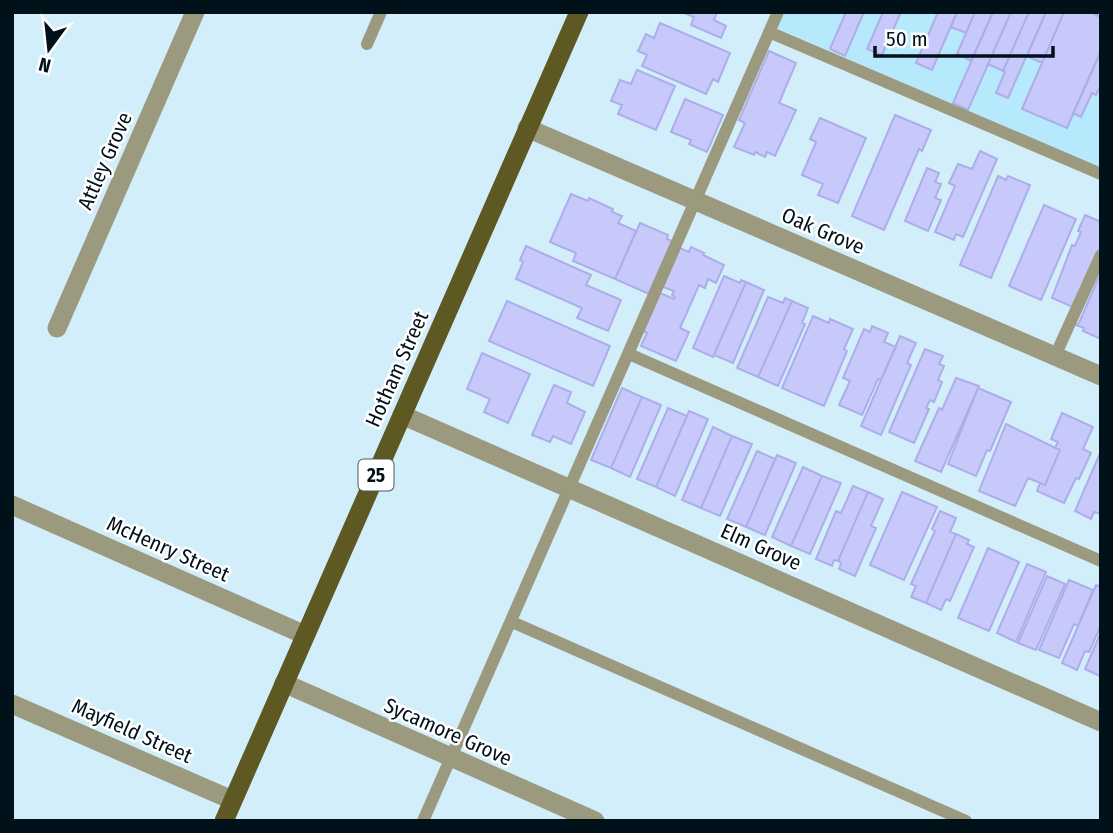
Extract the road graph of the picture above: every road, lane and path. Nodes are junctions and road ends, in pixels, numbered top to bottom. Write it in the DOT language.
graph roads {
  1 [pos="195,12"];
  2 [pos="381,12"];
  3 [pos="579,12"];
  4 [pos="778,12"];
  5 [pos="769,32"];
  6 [pos="367,44"];
  7 [pos="527,128"];
  8 [pos="1101,174"];
  9 [pos="696,201"];
  10 [pos="1101,255"];
  11 [pos="57,328"];
  12 [pos="629,354"];
  13 [pos="1055,356"];
  14 [pos="1101,376"];
  15 [pos="402,415"];
  16 [pos="571,488"];
  17 [pos="12,505"];
  18 [pos="1101,561"];
  19 [pos="512,622"];
  20 [pos="305,635"];
  21 [pos="284,683"];
  22 [pos="12,704"];
  23 [pos="1101,722"];
  24 [pos="450,758"];
  25 [pos="232,800"];
  26 [pos="223,821"];
  27 [pos="423,821"];
  28 [pos="595,821"];
  29 [pos="967,821"];
  1 -- 11 [label="street, Attley Grove"];
  2 -- 6 [label="lane"];
  3 -- 7 [label="main road, Hotham Street / 25"];
  4 -- 5 [label="lane"];
  5 -- 8 [label="lane"];
  5 -- 9 [label="lane"];
  7 -- 9 [label="street, Oak Grove"];
  7 -- 15 [label="main road, Hotham Street / 25"];
  9 -- 12 [label="lane"];
  9 -- 13 [label="street, Oak Grove"];
  10 -- 13 [label="lane"];
  12 -- 16 [label="lane"];
  12 -- 18 [label="lane"];
  13 -- 14 [label="street, Oak Grove"];
  15 -- 16 [label="street, Elm Grove"];
  15 -- 20 [label="main road, Hotham Street / 25"];
  16 -- 19 [label="lane"];
  16 -- 23 [label="street, Elm Grove"];
  17 -- 20 [label="street, McHenry Street"];
  19 -- 24 [label="lane"];
  19 -- 29 [label="lane"];
  20 -- 21 [label="main road, Hotham Street / 25"];
  21 -- 24 [label="street, Sycamore Grove"];
  21 -- 25 [label="main road, Hotham Street / 25"];
  22 -- 25 [label="street, Mayfield Street"];
  24 -- 27 [label="lane"];
  24 -- 28 [label="street, Sycamore Grove"];
  25 -- 26 [label="main road, Hotham Street / 25"];
}
